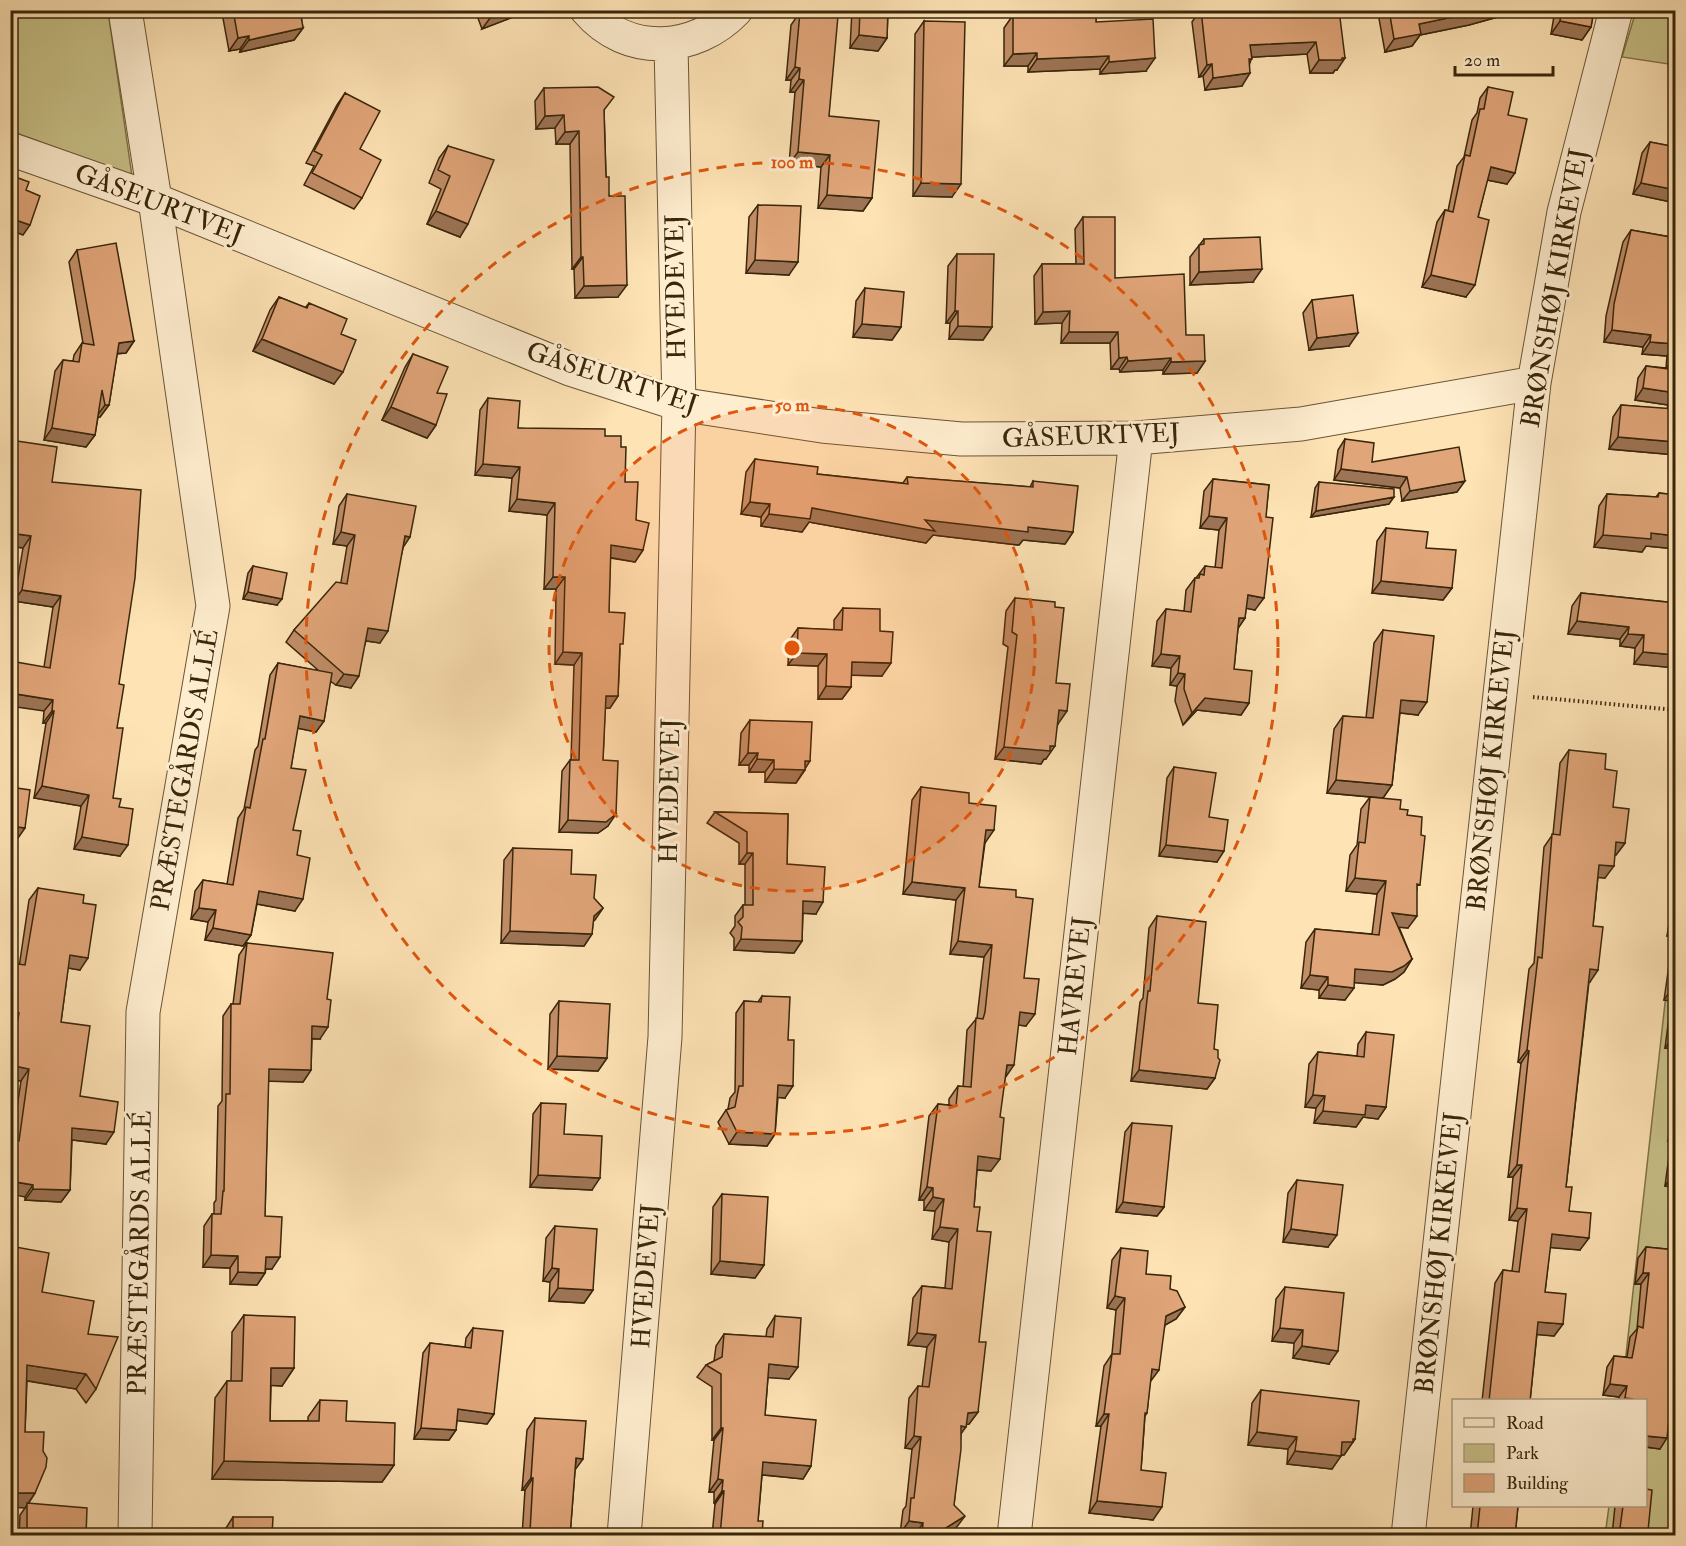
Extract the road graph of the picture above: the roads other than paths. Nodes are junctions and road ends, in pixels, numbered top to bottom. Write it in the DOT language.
graph roads {
  1 [pos="125,10"];
  2 [pos="587,10"];
  3 [pos="736,10"];
  4 [pos="1616,10"];
  5 [pos="671,45"];
  6 [pos="10,149"];
  7 [pos="155,200"];
  8 [pos="1534,383"];
  9 [pos="679,404"];
  10 [pos="1136,438"];
  11 [pos="135,1536"];
  12 [pos="624,1536"];
  13 [pos="1014,1536"];
  14 [pos="1408,1536"];
  1 -- 7 [label="street, PRÆSTEGÅRDS ALLÉ"];
  2 -- 5 [label="street"];
  3 -- 5 [label="street"];
  4 -- 8 [label="street, BRØNSHØJ KIRKEVEJ"];
  5 -- 9 [label="street, HVEDEVEJ"];
  6 -- 7 [label="street, GÅSEURTVEJ"];
  7 -- 9 [label="street, GÅSEURTVEJ"];
  7 -- 11 [label="street, PRÆSTEGÅRDS ALLÉ"];
  8 -- 10 [label="street, GÅSEURTVEJ"];
  8 -- 14 [label="street, BRØNSHØJ KIRKEVEJ"];
  9 -- 10 [label="street, GÅSEURTVEJ"];
  9 -- 12 [label="street, HVEDEVEJ"];
  10 -- 13 [label="street, HAVREVEJ"];
}
